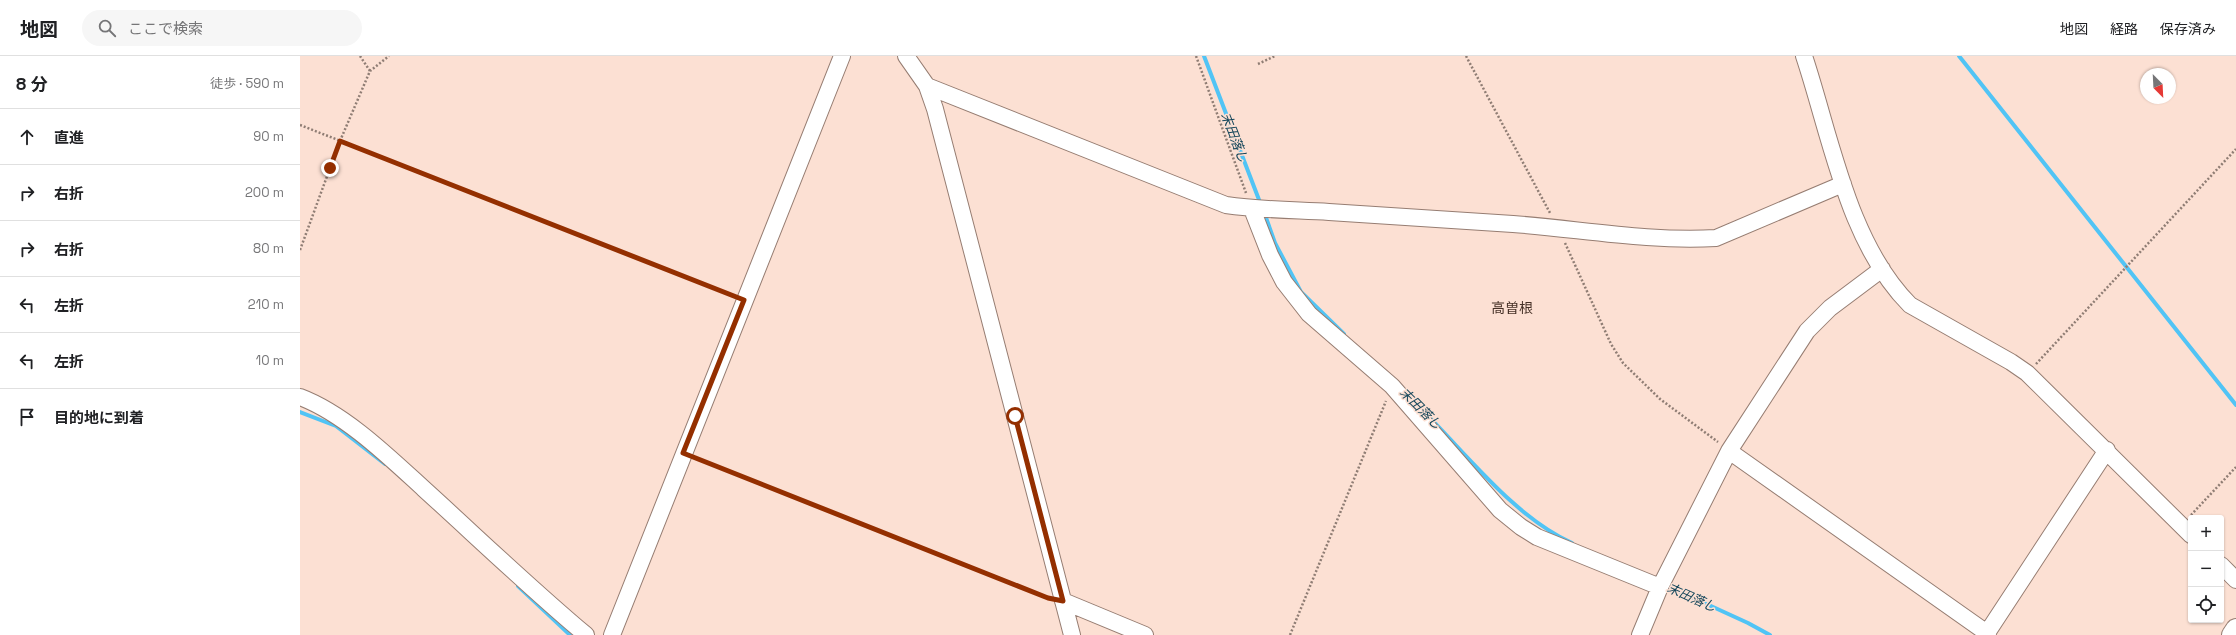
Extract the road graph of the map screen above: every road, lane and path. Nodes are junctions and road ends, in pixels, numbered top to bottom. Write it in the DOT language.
graph roads {
  1 [pos="360,56"];
  2 [pos="389,56"];
  3 [pos="842,56"];
  4 [pos="906,56"];
  5 [pos="1196,56"];
  6 [pos="1275,56"];
  7 [pos="1466,56"];
  8 [pos="1804,56"];
  9 [pos="1258,64"];
  10 [pos="370,71"];
  11 [pos="927,86"];
  12 [pos="300,125"];
  13 [pos="340,141"];
  14 [pos="2236,149"];
  15 [pos="1843,184"];
  16 [pos="1252,209"];
  17 [pos="1558,227"];
  18 [pos="300,250"];
  19 [pos="1882,269"];
  20 [pos="744,300"];
  21 [pos="2027,373"];
  22 [pos="1392,386"];
  23 [pos="300,397"];
  24 [pos="2107,450"];
  25 [pos="1729,451"];
  26 [pos="683,453"];
  27 [pos="2236,468"];
  28 [pos="2186,530"];
  29 [pos="2224,568"];
  30 [pos="2236,580"];
  31 [pos="1660,587"];
  32 [pos="1063,601"];
  33 [pos="2236,629"];
  34 [pos="1988,634"];
  35 [pos="586,635"];
  36 [pos="612,635"];
  37 [pos="1072,635"];
  38 [pos="1144,635"];
  39 [pos="1290,635"];
  40 [pos="1640,635"];
  41 [pos="2232,635"];
  1 -- 10 [label="path"];
  2 -- 10 [label="path"];
  3 -- 20 [label="street"];
  4 -- 11 [label="street"];
  5 -- 16 [label="path"];
  6 -- 9 [label="path"];
  7 -- 17 [label="path"];
  8 -- 15 [label="street"];
  10 -- 13 [label="path"];
  11 -- 16 [label="street"];
  11 -- 32 [label="street"];
  12 -- 13 [label="path"];
  13 -- 18 [label="path"];
  13 -- 20 [label="path"];
  14 -- 21 [label="path"];
  15 -- 17 [label="street"];
  15 -- 19 [label="street"];
  16 -- 17 [label="street"];
  16 -- 22 [label="street"];
  17 -- 25 [label="path"];
  19 -- 21 [label="street"];
  19 -- 25 [label="street"];
  20 -- 26 [label="street"];
  21 -- 24 [label="street"];
  22 -- 31 [label="street"];
  22 -- 39 [label="path"];
  23 -- 35 [label="street"];
  24 -- 28 [label="street"];
  24 -- 34 [label="street"];
  25 -- 31 [label="street"];
  25 -- 34 [label="street"];
  26 -- 32 [label="path"];
  26 -- 36 [label="street"];
  27 -- 28 [label="path"];
  29 -- 30 [label="street"];
  31 -- 40 [label="street"];
  32 -- 37 [label="street"];
  32 -- 38 [label="street"];
  33 -- 41 [label="main road"];
}
